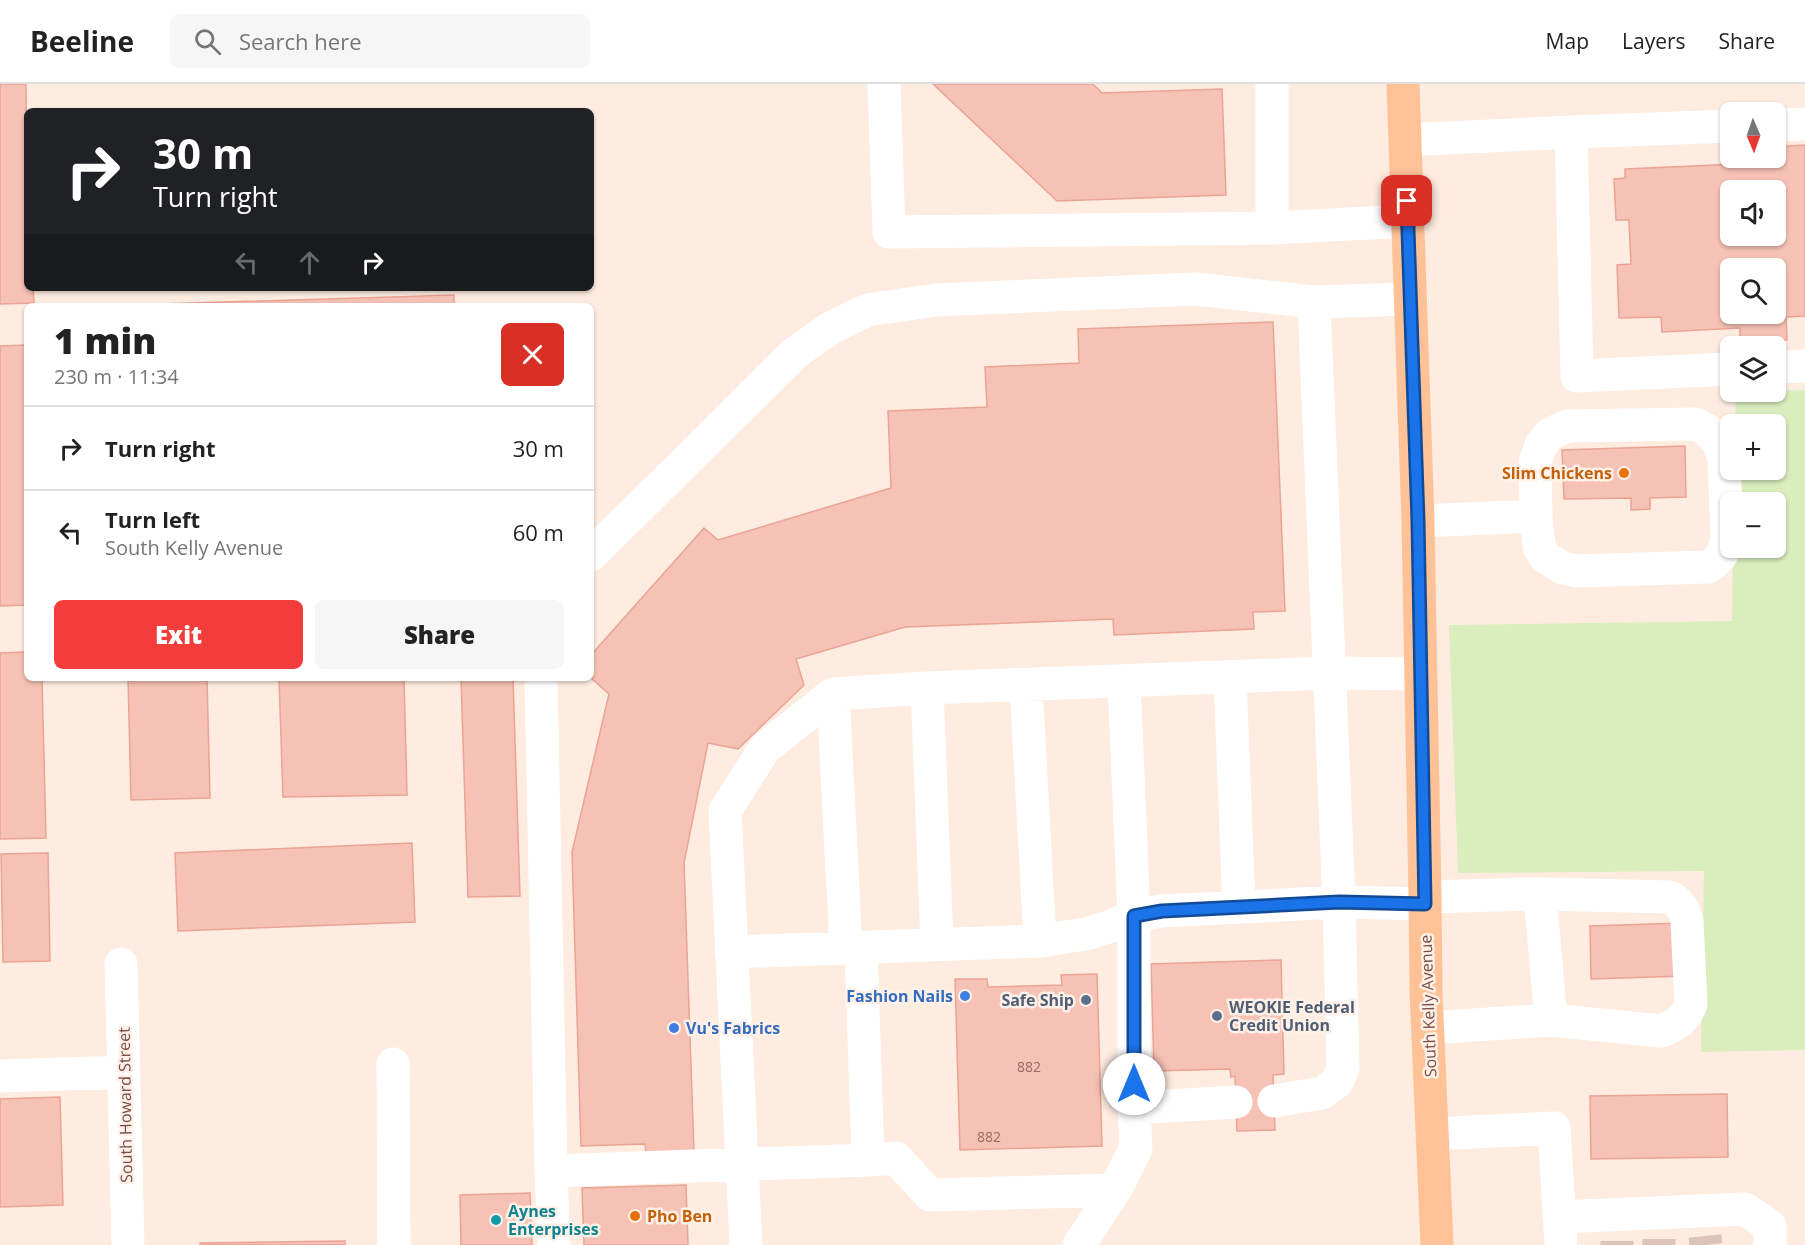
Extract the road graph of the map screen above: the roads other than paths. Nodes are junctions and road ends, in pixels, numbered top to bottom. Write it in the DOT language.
graph roads {
  1 [pos="884,84"];
  2 [pos="1272,84"];
  3 [pos="1403,84"];
  4 [pos="1805,124"];
  5 [pos="1786,125"];
  6 [pos="1720,126"];
  7 [pos="1571,132"];
  8 [pos="1405,140"];
  9 [pos="1408,221"];
  10 [pos="1272,228"];
  11 [pos="1411,299"];
  12 [pos="1314,302"];
  13 [pos="1805,366"];
  14 [pos="1786,367"];
  15 [pos="1720,370"];
  16 [pos="1536,516"];
  17 [pos="1418,521"];
  18 [pos="594,552"];
  19 [pos="1329,673"];
  20 [pos="1421,674"];
  21 [pos="1230,677"];
  22 [pos="541,681"];
  23 [pos="1124,681"];
  24 [pos="1026,685"];
  25 [pos="927,688"];
  26 [pos="834,694"];
  27 [pos="1540,894"];
  28 [pos="1425,900"];
  29 [pos="1339,902"];
  30 [pos="1239,908"];
  31 [pos="1134,916"];
  32 [pos="1040,941"];
  33 [pos="937,944"];
  34 [pos="854,947"];
  35 [pos="731,952"];
  36 [pos="121,964"];
  37 [pos="1551,1020"];
  38 [pos="1427,1028"];
  39 [pos="393,1064"];
  40 [pos="124,1071"];
  41 [pos="0,1076"];
  42 [pos="1274,1101"];
  43 [pos="1236,1102"];
  44 [pos="1134,1107"];
  45 [pos="1432,1134"];
  46 [pos="868,1160"];
  47 [pos="551,1171"];
  48 [pos="741,1172"];
  49 [pos="1115,1190"];
  50 [pos="1560,1231"];
  51 [pos="128,1245"];
  52 [pos="394,1245"];
  53 [pos="554,1245"];
  54 [pos="575,1245"];
  55 [pos="746,1245"];
  56 [pos="1079,1245"];
  57 [pos="1437,1245"];
  58 [pos="1770,1245"];
  1 -- 10 [label="street"];
  2 -- 10 [label="street"];
  3 -- 8 [label="main road, South Kelly Avenue"];
  4 -- 5 [label="street"];
  6 -- 7 [label="street"];
  7 -- 8 [label="street"];
  7 -- 15 [label="street"];
  8 -- 9 [label="main road, South Kelly Avenue"];
  9 -- 10 [label="street"];
  9 -- 11 [label="main road, South Kelly Avenue"];
  11 -- 12 [label="street"];
  11 -- 17 [label="main road, South Kelly Avenue"];
  12 -- 18 [label="street"];
  12 -- 19 [label="street"];
  13 -- 14 [label="street"];
  16 -- 16 [label="street"];
  16 -- 17 [label="street"];
  17 -- 20 [label="main road, South Kelly Avenue"];
  19 -- 20 [label="street"];
  19 -- 21 [label="street"];
  19 -- 29 [label="street"];
  20 -- 28 [label="main road, South Kelly Avenue"];
  21 -- 23 [label="street"];
  21 -- 30 [label="street"];
  22 -- 47 [label="street"];
  23 -- 24 [label="street"];
  23 -- 31 [label="street"];
  24 -- 25 [label="street"];
  24 -- 32 [label="street"];
  25 -- 26 [label="street"];
  25 -- 33 [label="street"];
  26 -- 34 [label="street"];
  26 -- 35 [label="street"];
  27 -- 28 [label="street"];
  27 -- 37 [label="street"];
  27 -- 37 [label="street"];
  28 -- 29 [label="street"];
  28 -- 38 [label="main road, South Kelly Avenue"];
  29 -- 30 [label="street"];
  29 -- 42 [label="street"];
  30 -- 31 [label="street"];
  31 -- 32 [label="street"];
  31 -- 44 [label="street"];
  32 -- 33 [label="street"];
  33 -- 34 [label="street"];
  34 -- 35 [label="street"];
  34 -- 46 [label="street"];
  35 -- 48 [label="street"];
  36 -- 40 [label="street, South Howard Street"];
  37 -- 38 [label="street"];
  38 -- 45 [label="main road, South Kelly Avenue"];
  39 -- 52 [label="street"];
  40 -- 41 [label="street"];
  40 -- 51 [label="street, South Howard Street"];
  43 -- 44 [label="street"];
  44 -- 49 [label="street"];
  45 -- 50 [label="street"];
  45 -- 57 [label="main road, South Kelly Avenue"];
  46 -- 48 [label="street"];
  46 -- 49 [label="street"];
  47 -- 48 [label="street"];
  47 -- 53 [label="street"];
  48 -- 54 [label="street"];
  48 -- 55 [label="street"];
  49 -- 56 [label="street"];
  50 -- 58 [label="street"];
}
